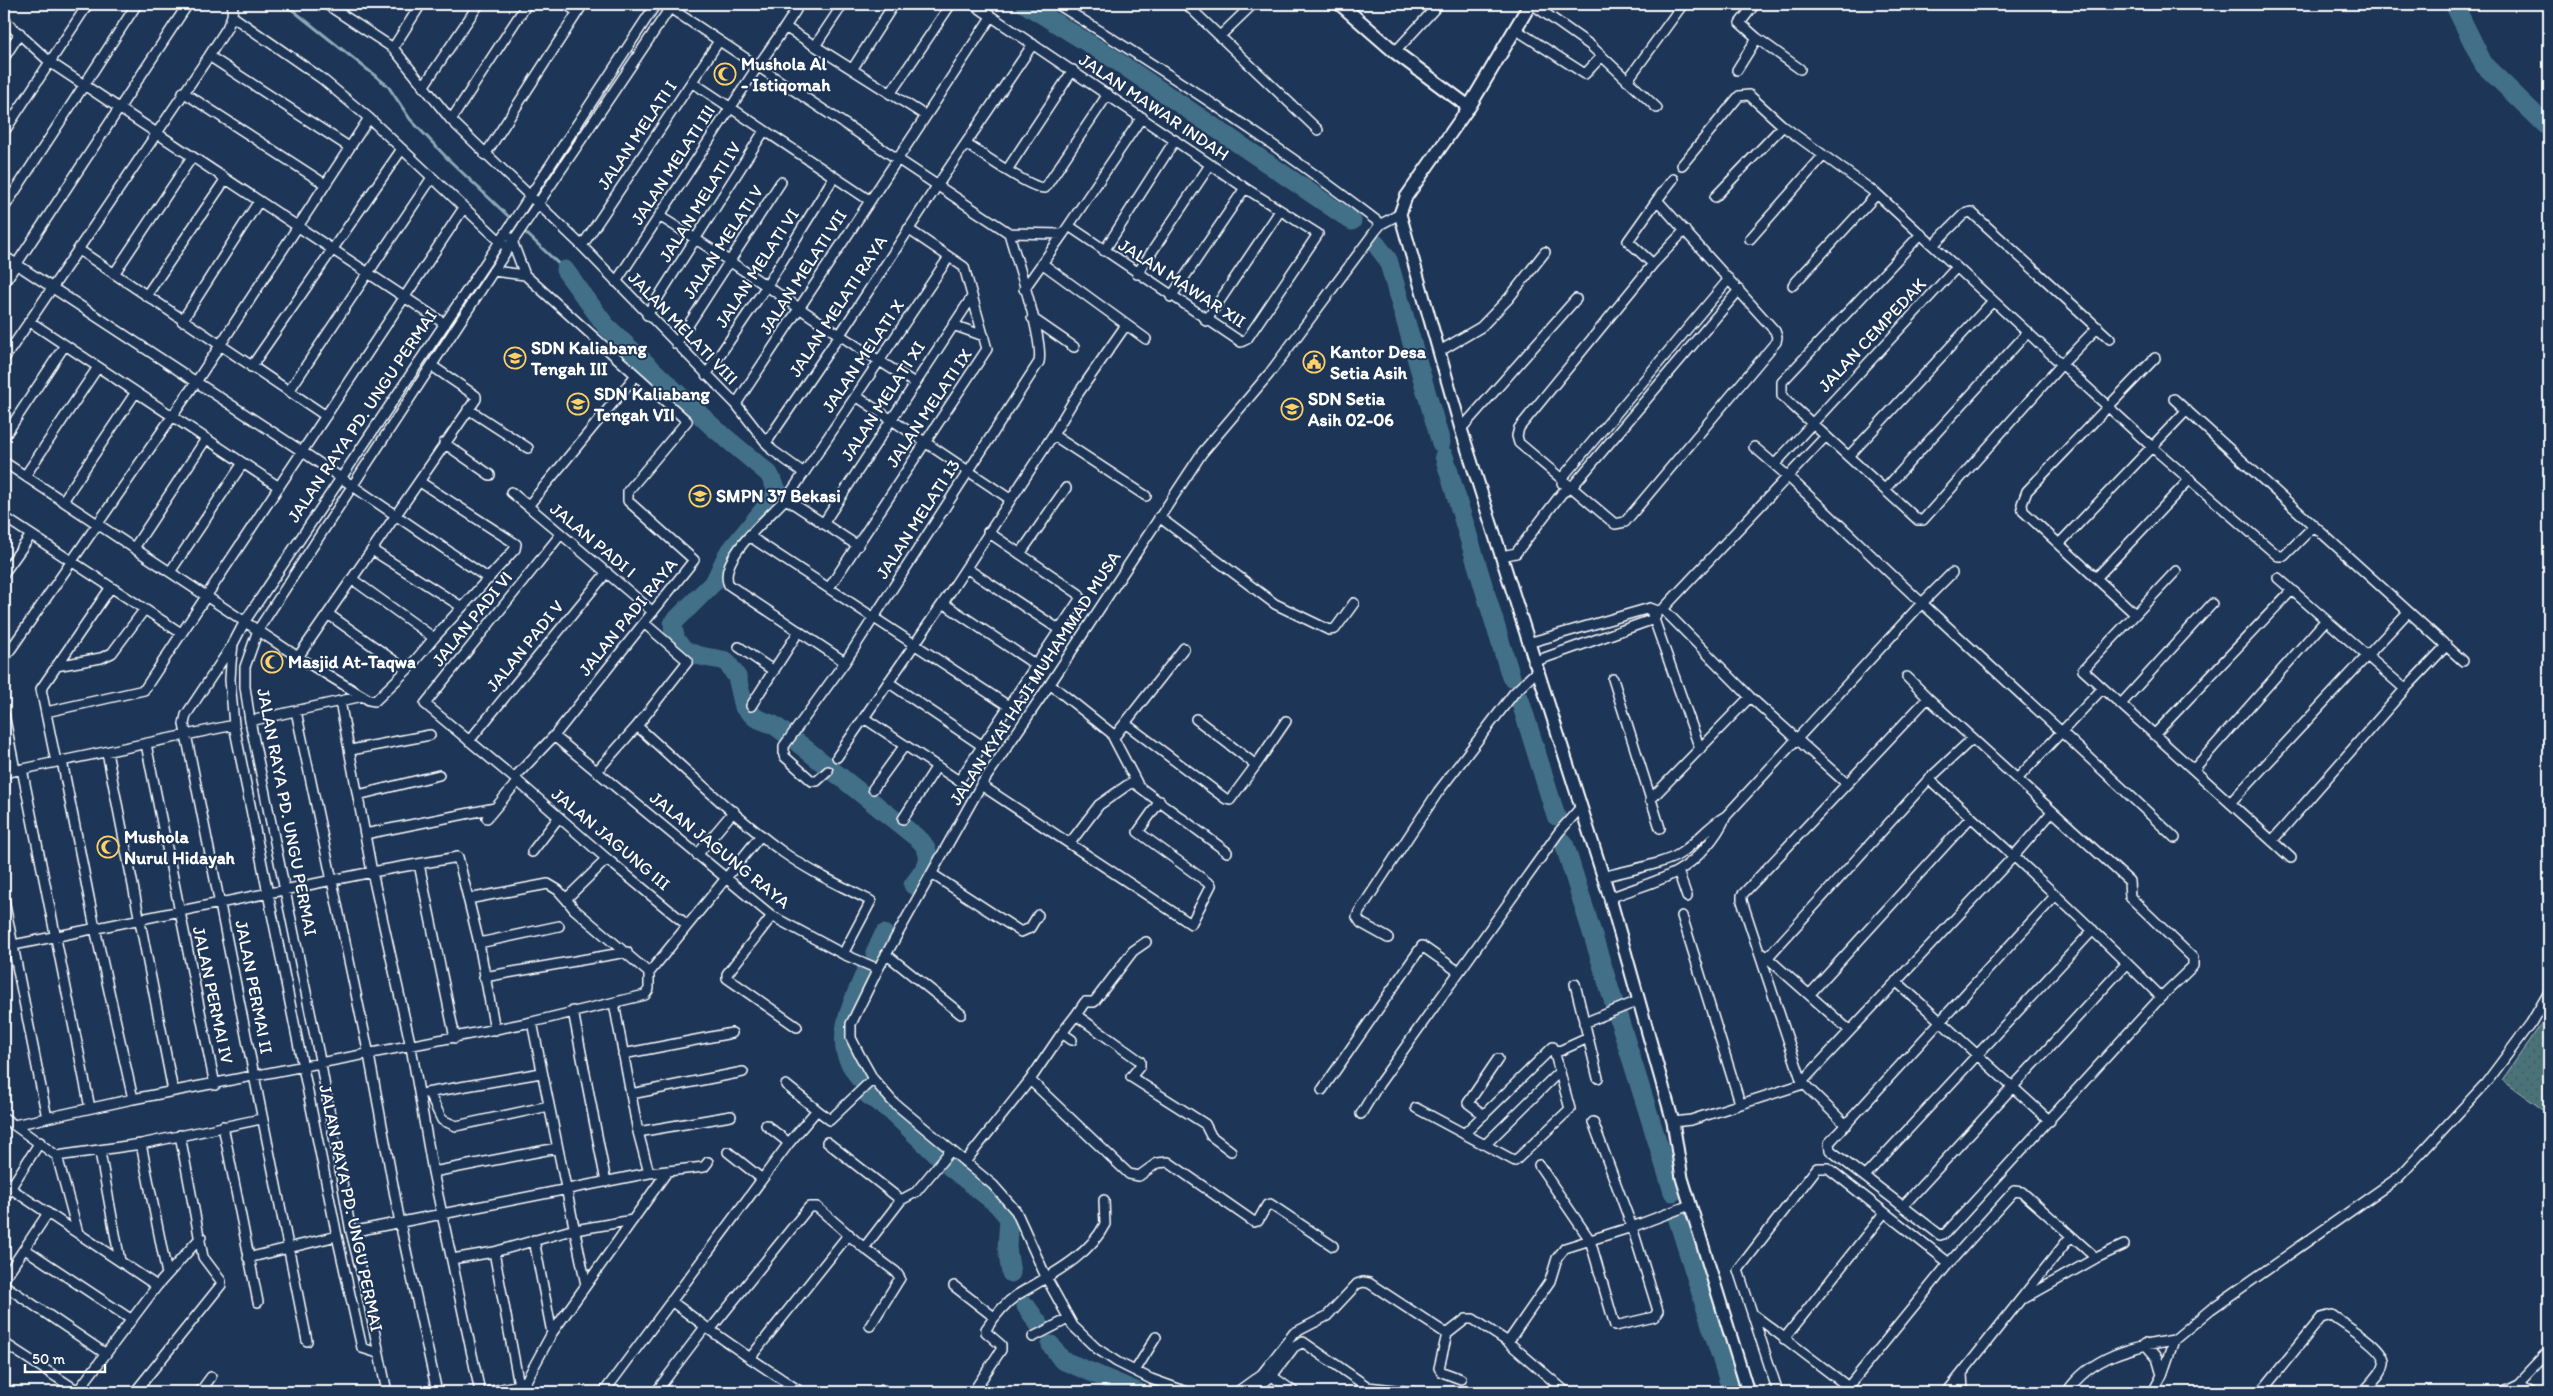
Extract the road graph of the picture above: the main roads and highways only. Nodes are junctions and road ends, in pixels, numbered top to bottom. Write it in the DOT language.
graph roads {
  1 [pos="1531,4"];
  2 [pos="1343,5"];
  1 -- 2 [label="main road"];
}
